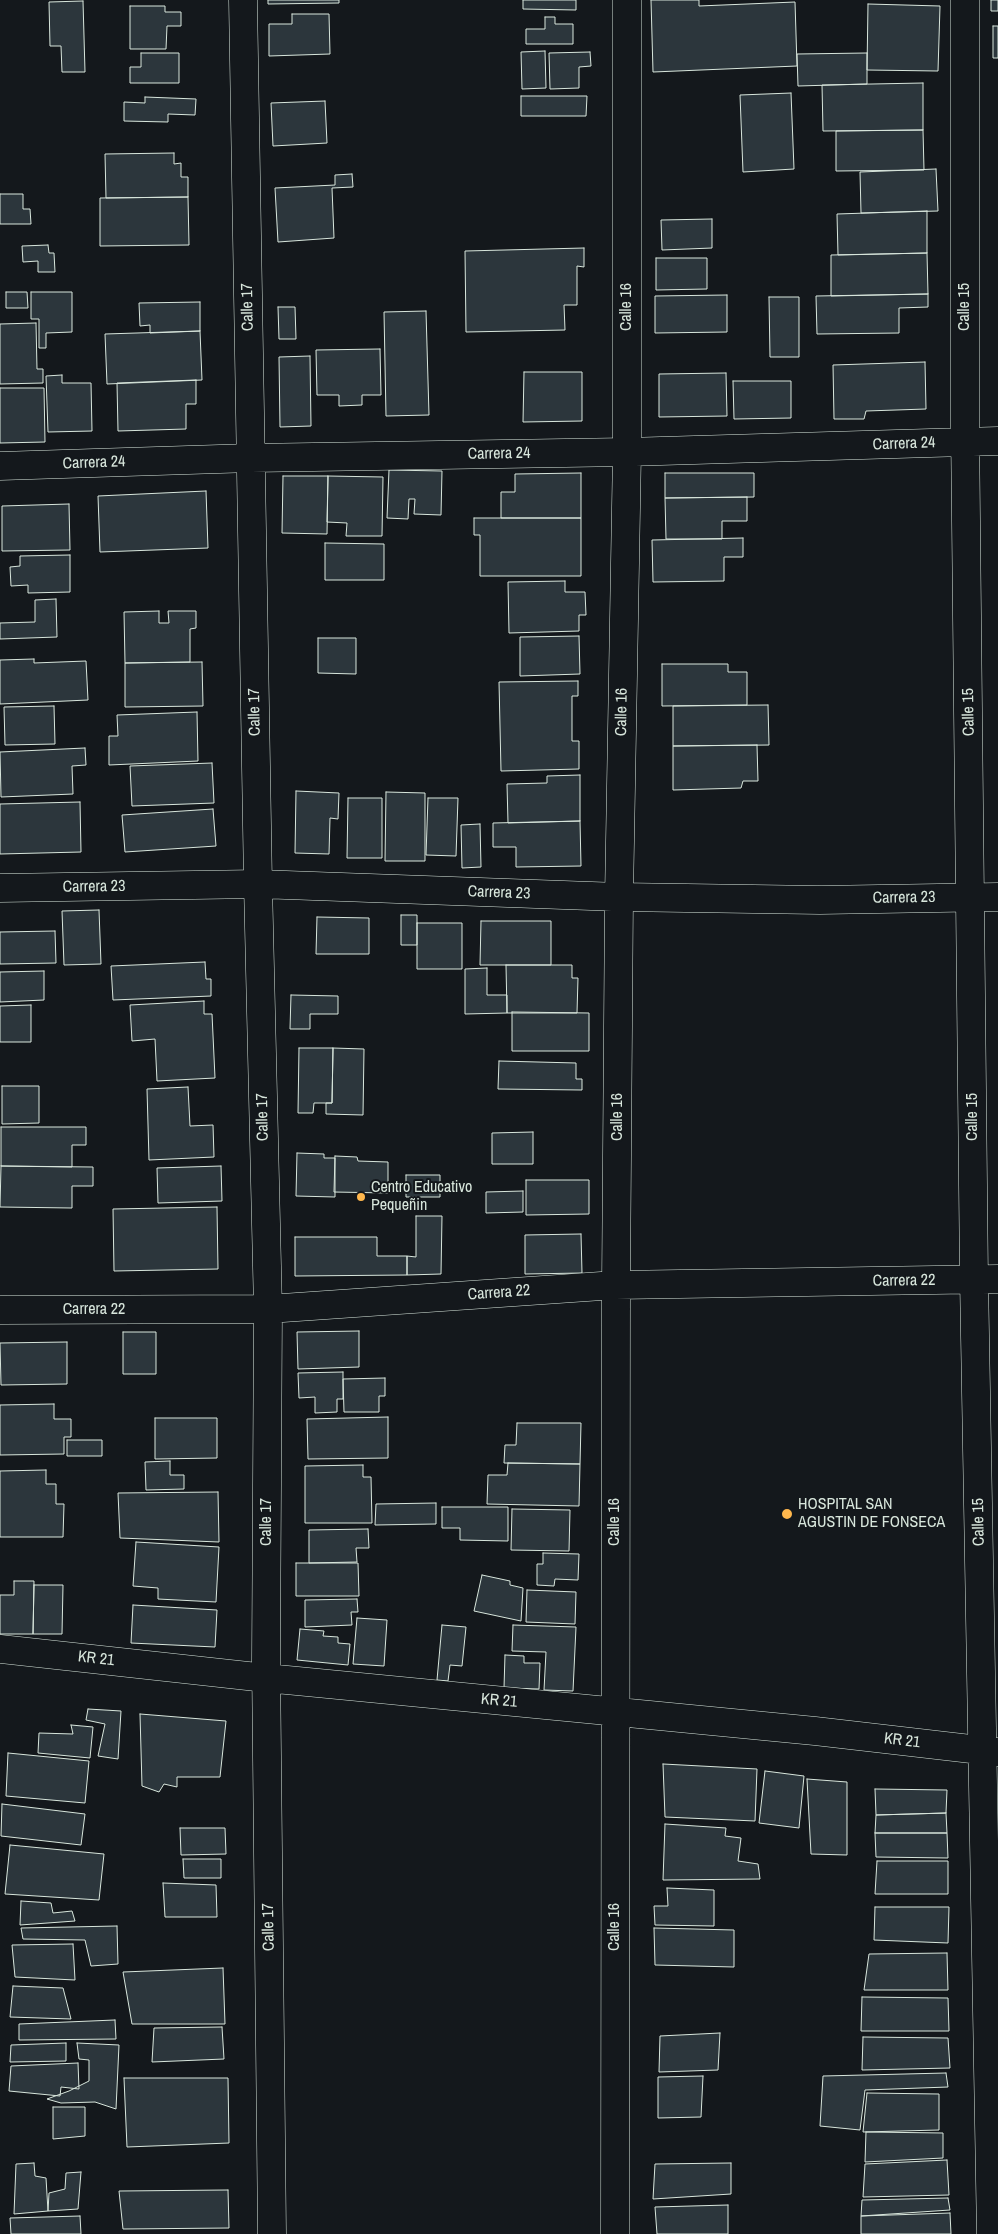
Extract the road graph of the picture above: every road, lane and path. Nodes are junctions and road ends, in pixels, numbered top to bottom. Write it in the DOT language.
graph roads {
  1 [pos="243,0"];
  2 [pos="627,0"];
  3 [pos="966,0"];
  4 [pos="998,441"];
  5 [pos="966,442"];
  6 [pos="627,452"];
  7 [pos="251,458"];
  8 [pos="0,466"];
  9 [pos="258,884"];
  10 [pos="0,888"];
  11 [pos="619,897"];
  12 [pos="971,897"];
  13 [pos="998,897"];
  14 [pos="986,1279"];
  15 [pos="616,1285"];
  16 [pos="268,1309"];
  17 [pos="0,1310"];
  18 [pos="0,1649"];
  19 [pos="266,1678"];
  20 [pos="614,1712"];
  21 [pos="991,1751"];
  22 [pos="272,2234"];
  23 [pos="615,2234"];
  24 [pos="991,2234"];
  1 -- 7 [label="street, Calle 17"];
  2 -- 6 [label="street, Calle 16"];
  3 -- 5 [label="street, Calle 15"];
  4 -- 5 [label="street, Carrera 24"];
  5 -- 6 [label="street, Carrera 24"];
  5 -- 12 [label="street, Calle 15"];
  6 -- 7 [label="street, Carrera 24"];
  6 -- 11 [label="street, Calle 16"];
  7 -- 8 [label="street, Carrera 24"];
  7 -- 9 [label="street, Calle 17"];
  9 -- 10 [label="street, Carrera 23"];
  9 -- 11 [label="street, Carrera 23"];
  9 -- 16 [label="street, Calle 17"];
  11 -- 12 [label="street, Carrera 23"];
  11 -- 15 [label="street, Calle 16"];
  12 -- 13 [label="street, Carrera 23"];
  12 -- 14 [label="street, Calle 15"];
  14 -- 15 [label="street, Carrera 22"];
  14 -- 21 [label="street, Calle 15"];
  15 -- 16 [label="street, Carrera 22"];
  15 -- 20 [label="street, Calle 16"];
  16 -- 17 [label="street, Carrera 22"];
  16 -- 19 [label="street, Calle 17"];
  18 -- 19 [label="street, KR 21"];
  19 -- 20 [label="street, KR 21"];
  19 -- 22 [label="street, Calle 17"];
  20 -- 21 [label="street, KR 21"];
  20 -- 23 [label="street, Calle 16"];
  21 -- 24 [label="street, Calle 15"];
}
